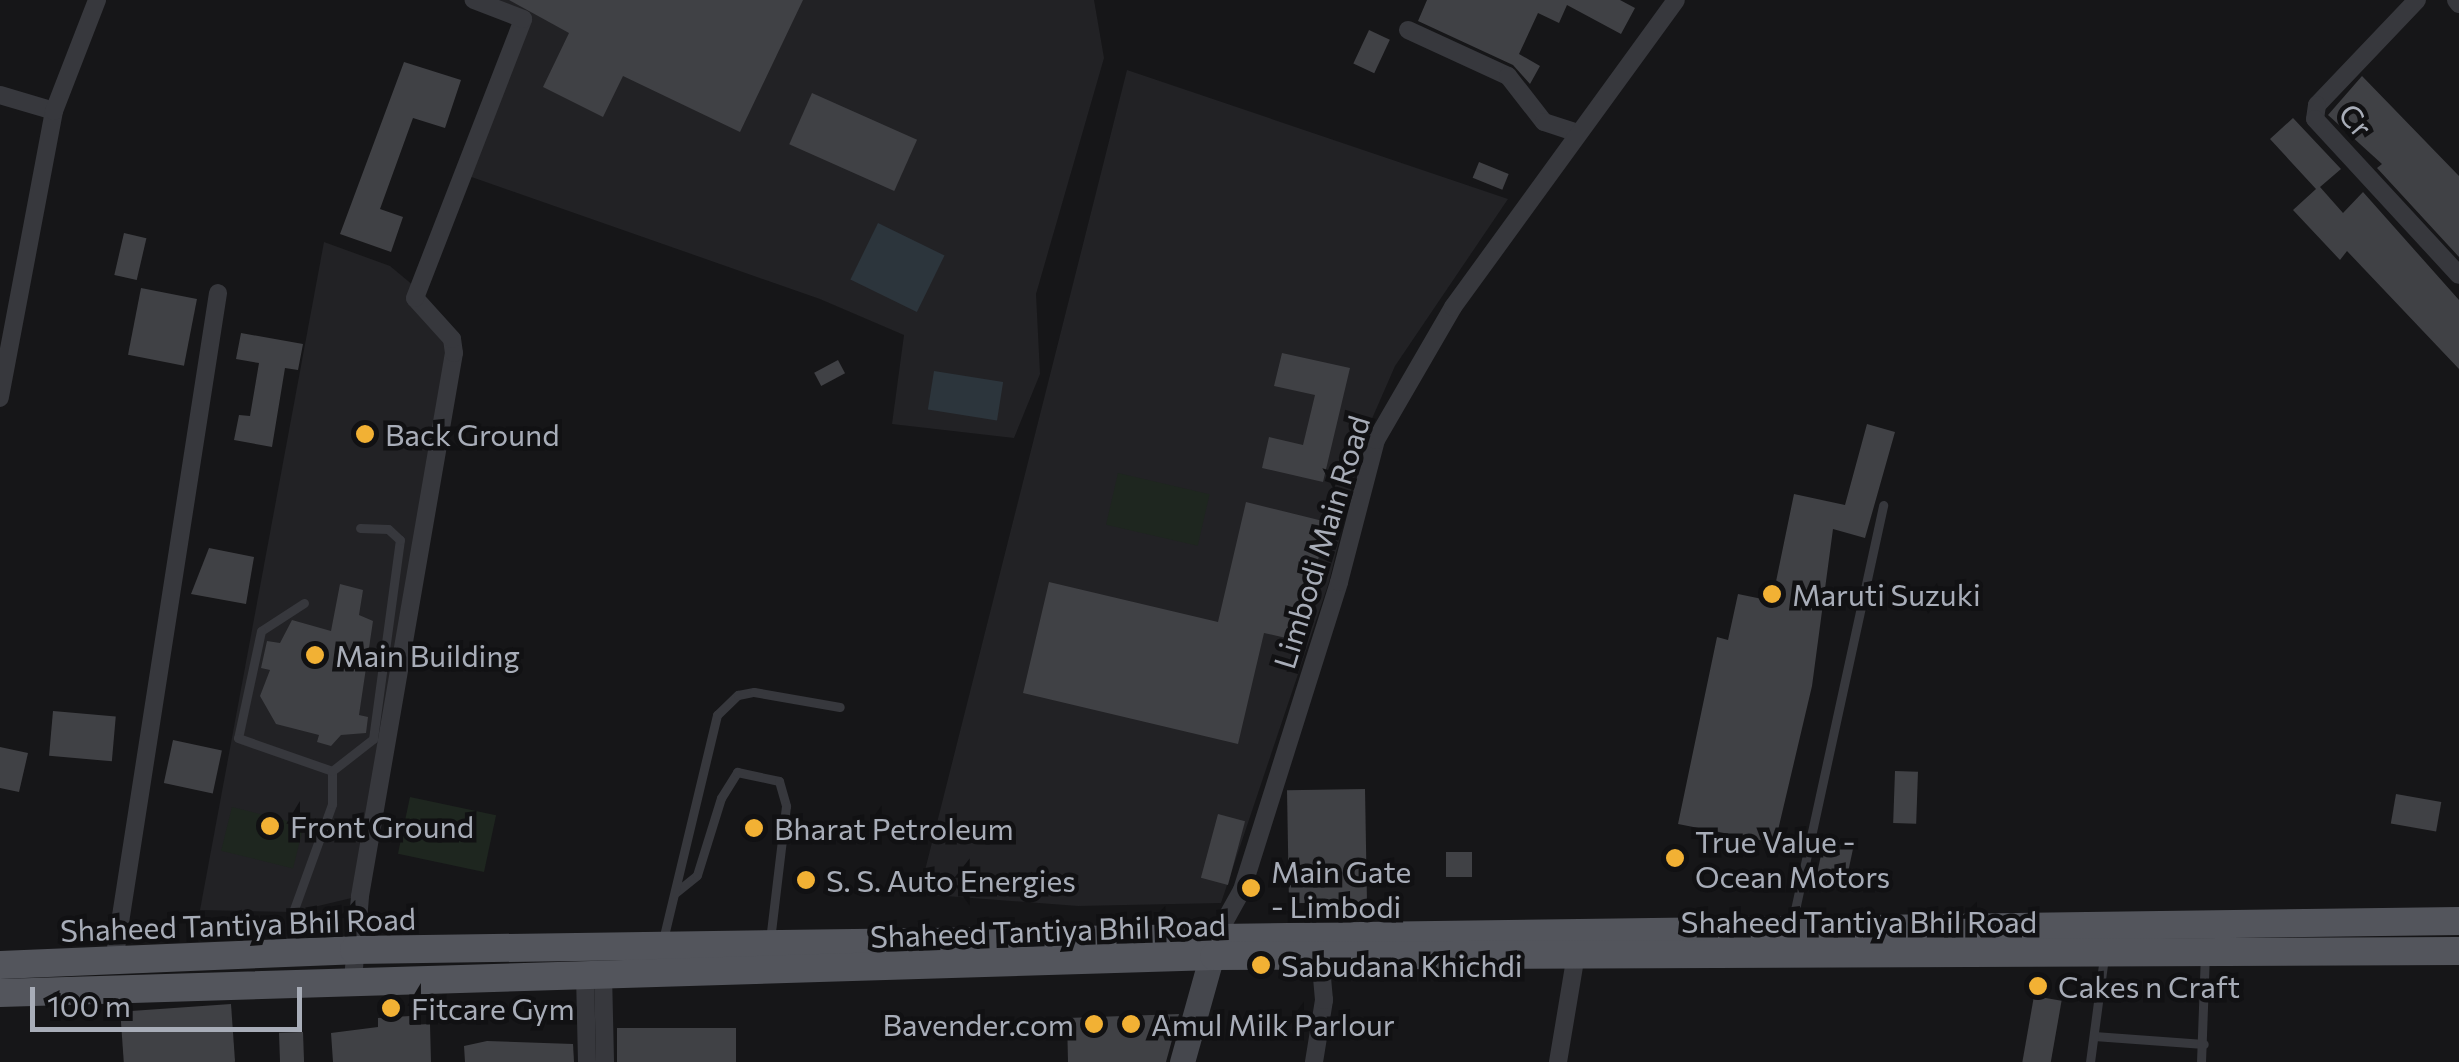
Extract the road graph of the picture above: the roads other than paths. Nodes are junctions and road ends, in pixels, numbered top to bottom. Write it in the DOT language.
graph roads {
  1 [pos="97,0"];
  2 [pos="474,0"];
  3 [pos="1676,0"];
  4 [pos="2418,0"];
  5 [pos="1408,30"];
  6 [pos="0,94"];
  7 [pos="54,111"];
  8 [pos="1577,133"];
  9 [pos="2459,275"];
  10 [pos="218,293"];
  11 [pos="0,398"];
  12 [pos="1883,505"];
  13 [pos="360,528"];
  14 [pos="304,603"];
  15 [pos="840,707"];
  16 [pos="332,771"];
  17 [pos="675,894"];
  18 [pos="2459,921"];
  19 [pos="1790,930"];
  20 [pos="770,944"];
  21 [pos="1577,944"];
  22 [pos="1215,946"];
  23 [pos="354,950"];
  24 [pos="289,952"];
  25 [pos="2459,952"];
  26 [pos="2104,954"];
  27 [pos="1320,955"];
  28 [pos="2206,955"];
  29 [pos="643,956"];
  30 [pos="114,960"];
  31 [pos="0,965"];
  32 [pos="594,973"];
  33 [pos="353,980"];
  34 [pos="0,993"];
  35 [pos="2094,1036"];
  36 [pos="2204,1044"];
  37 [pos="587,1062"];
  38 [pos="605,1062"];
  39 [pos="1182,1062"];
  40 [pos="1314,1062"];
  41 [pos="1558,1062"];
  42 [pos="2090,1062"];
  43 [pos="2202,1062"];
  1 -- 7 [label="street"];
  2 -- 23 [label="street"];
  3 -- 8 [label="street, Limbodi Main Road"];
  4 -- 9 [label="street, Cr"];
  5 -- 8 [label="street"];
  6 -- 7 [label="street"];
  7 -- 11 [label="street"];
  8 -- 22 [label="street, Limbodi Main Road"];
  10 -- 30 [label="street"];
  12 -- 19 [label="lane"];
  13 -- 16 [label="lane"];
  14 -- 16 [label="lane"];
  15 -- 17 [label="lane"];
  16 -- 24 [label="lane"];
  17 -- 20 [label="lane"];
  17 -- 29 [label="lane"];
  18 -- 19 [label="main road, Shaheed Tantiya Bhil Road"];
  19 -- 21 [label="main road, Shaheed Tantiya Bhil Road"];
  20 -- 22 [label="main road, Shaheed Tantiya Bhil Road"];
  20 -- 29 [label="main road, Shaheed Tantiya Bhil Road"];
  21 -- 22 [label="main road, Shaheed Tantiya Bhil Road"];
  21 -- 26 [label="main road, Shaheed Tantiya Bhil Road"];
  21 -- 27 [label="main road, Shaheed Tantiya Bhil Road"];
  21 -- 41 [label="street"];
  22 -- 27 [label="main road, Shaheed Tantiya Bhil Road"];
  22 -- 29 [label="main road, Shaheed Tantiya Bhil Road"];
  22 -- 39 [label="street"];
  23 -- 24 [label="main road, Shaheed Tantiya Bhil Road"];
  23 -- 29 [label="main road, Shaheed Tantiya Bhil Road"];
  23 -- 33 [label="street"];
  24 -- 30 [label="main road, Shaheed Tantiya Bhil Road"];
  25 -- 28 [label="main road, Shaheed Tantiya Bhil Road"];
  26 -- 28 [label="main road, Shaheed Tantiya Bhil Road"];
  26 -- 35 [label="lane"];
  27 -- 40 [label="street"];
  28 -- 36 [label="lane"];
  29 -- 32 [label="main road, Shaheed Tantiya Bhil Road"];
  30 -- 31 [label="main road, Shaheed Tantiya Bhil Road"];
  32 -- 33 [label="main road, Shaheed Tantiya Bhil Road"];
  32 -- 37 [label="street"];
  32 -- 38 [label="street"];
  33 -- 34 [label="main road, Shaheed Tantiya Bhil Road"];
  35 -- 36 [label="lane"];
  35 -- 42 [label="lane"];
  36 -- 43 [label="lane"];
}
